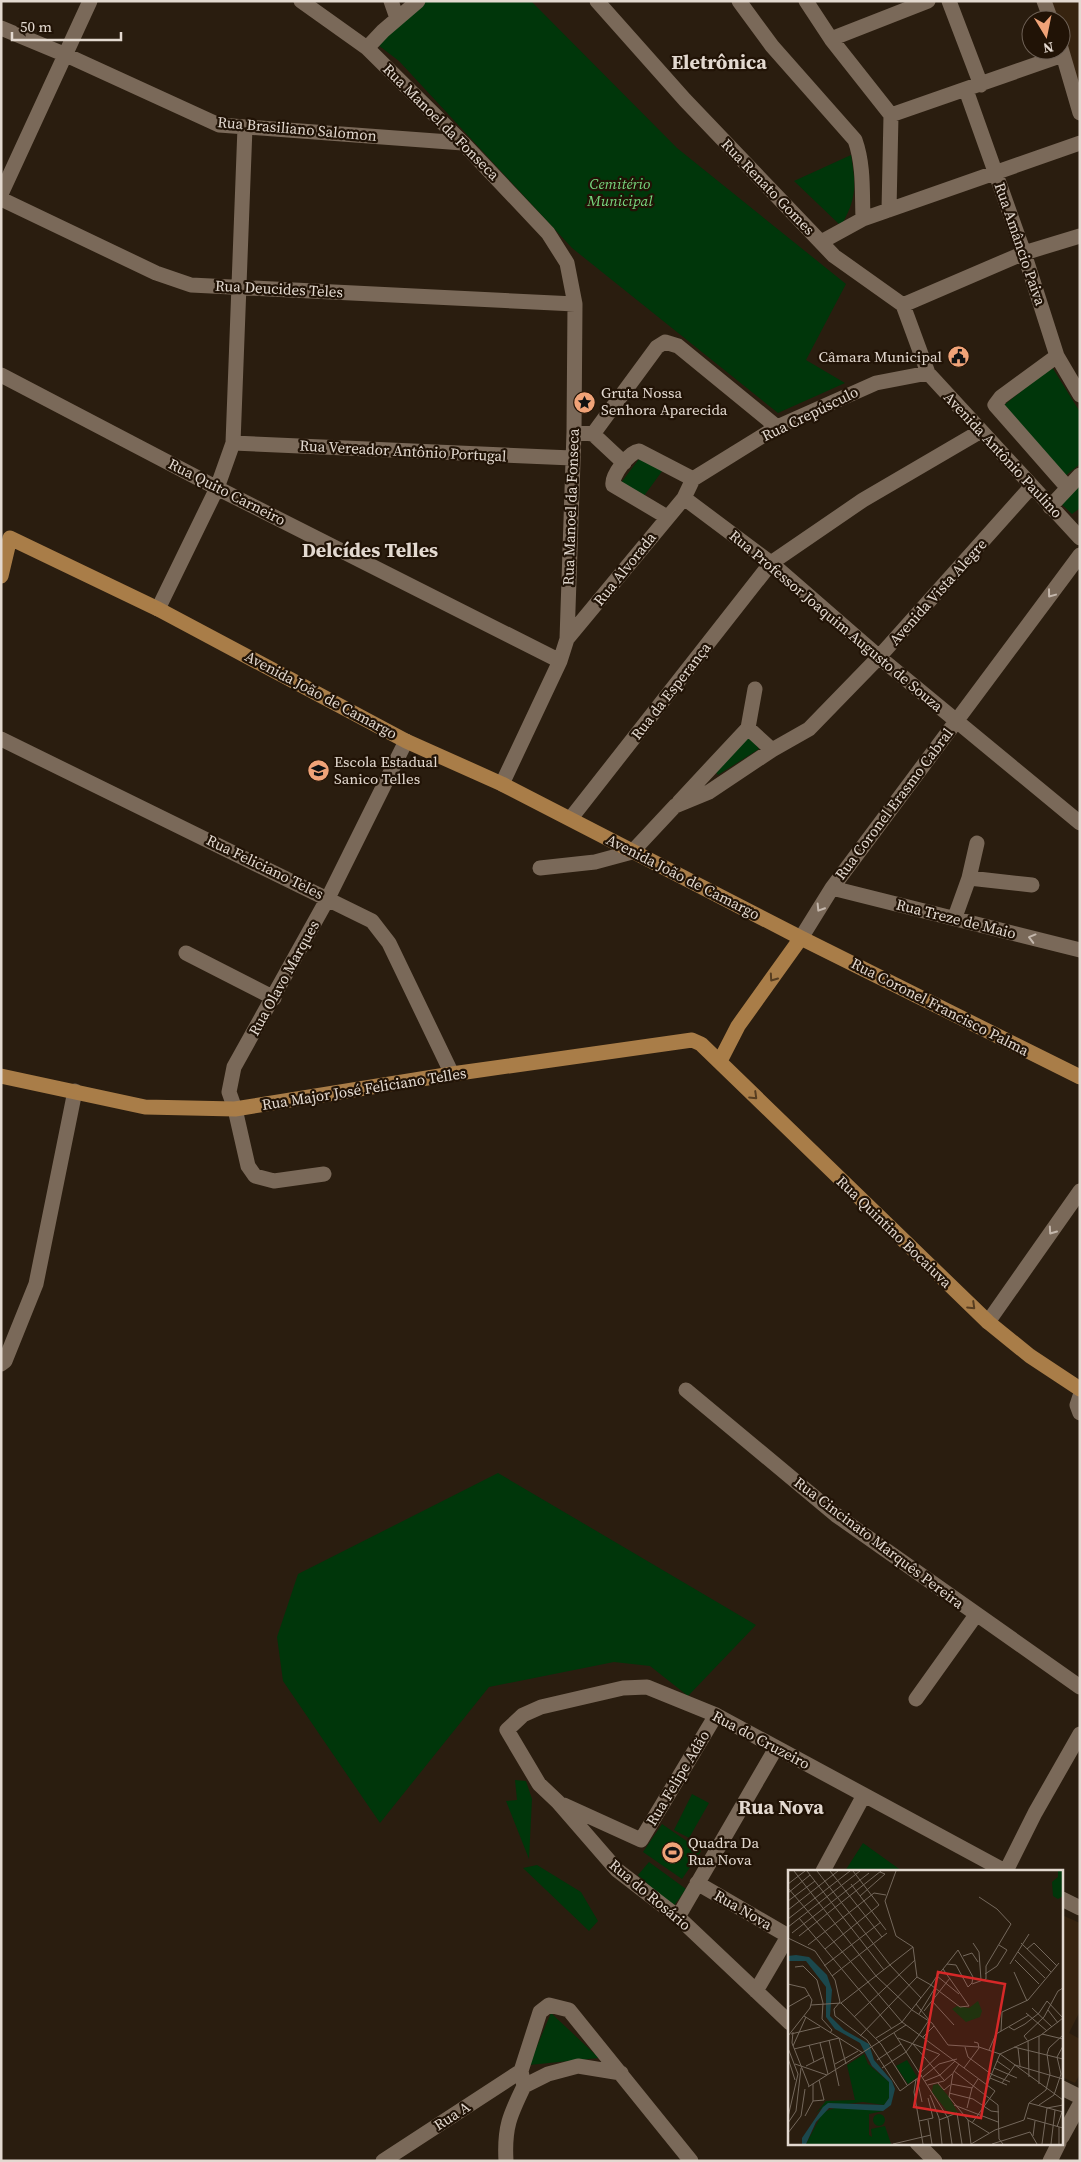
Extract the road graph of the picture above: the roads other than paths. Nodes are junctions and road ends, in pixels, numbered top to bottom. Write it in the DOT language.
graph roads {
  1 [pos="90,1"];
  2 [pos="301,1"];
  3 [pos="391,1"];
  4 [pos="418,1"];
  5 [pos="597,1"];
  6 [pos="738,1"];
  7 [pos="806,1"];
  8 [pos="928,1"];
  9 [pos="949,1"];
  10 [pos="397,18"];
  11 [pos="1,28"];
  12 [pos="831,39"];
  13 [pos="367,48"];
  14 [pos="66,55"];
  15 [pos="1040,60"];
  16 [pos="1065,60"];
  17 [pos="980,85"];
  18 [pos="966,90"];
  19 [pos="1080,113"];
  20 [pos="891,115"];
  21 [pos="245,127"];
  22 [pos="463,143"];
  23 [pos="1080,143"];
  24 [pos="995,172"];
  25 [pos="1,194"];
  26 [pos="1,198"];
  27 [pos="889,210"];
  28 [pos="863,220"];
  29 [pos="1080,236"];
  30 [pos="821,242"];
  31 [pos="1024,252"];
  32 [pos="240,286"];
  33 [pos="575,304"];
  34 [pos="903,305"];
  35 [pos="1057,356"];
  36 [pos="928,373"];
  37 [pos="1,375"];
  38 [pos="1080,396"];
  39 [pos="777,427"];
  40 [pos="981,431"];
  41 [pos="574,432"];
  42 [pos="593,434"];
  43 [pos="233,443"];
  44 [pos="572,458"];
  45 [pos="624,463"];
  46 [pos="1080,475"];
  47 [pos="693,479"];
  48 [pos="1031,487"];
  49 [pos="1067,487"];
  50 [pos="218,488"];
  51 [pos="684,498"];
  52 [pos="1050,507"];
  53 [pos="667,518"];
  54 [pos="6,536"];
  55 [pos="1080,538"];
  56 [pos="1080,554"];
  57 [pos="771,564"];
  58 [pos="1,576"];
  59 [pos="158,609"];
  60 [pos="567,639"];
  61 [pos="879,658"];
  62 [pos="560,661"];
  63 [pos="755,689"];
  64 [pos="956,720"];
  65 [pos="748,728"];
  66 [pos="1,739"];
  67 [pos="406,741"];
  68 [pos="772,750"];
  69 [pos="502,784"];
  70 [pos="675,806"];
  71 [pos="571,818"];
  72 [pos="1080,823"];
  73 [pos="977,843"];
  74 [pos="632,852"];
  75 [pos="540,868"];
  76 [pos="969,878"];
  77 [pos="1032,885"];
  78 [pos="832,888"];
  79 [pos="328,898"];
  80 [pos="955,917"];
  81 [pos="801,938"];
  82 [pos="1080,950"];
  83 [pos="186,953"];
  84 [pos="274,998"];
  85 [pos="720,1062"];
  86 [pos="452,1074"];
  87 [pos="1,1076"];
  88 [pos="1080,1077"];
  89 [pos="75,1092"];
  90 [pos="235,1109"];
  91 [pos="324,1174"];
  92 [pos="1080,1191"];
  93 [pos="988,1322"];
  94 [pos="1,1364"];
  95 [pos="1080,1389"];
  96 [pos="686,1390"];
  97 [pos="1080,1396"];
  98 [pos="1080,1413"];
  99 [pos="976,1615"];
  100 [pos="1080,1687"];
  101 [pos="916,1699"];
  102 [pos="716,1715"];
  103 [pos="507,1730"];
  104 [pos="1080,1734"];
  105 [pos="776,1748"];
  106 [pos="864,1795"];
  107 [pos="558,1802"];
  108 [pos="824,1870"];
  109 [pos="1004,1870"];
  110 [pos="1006,1870"];
  111 [pos="697,1883"];
  112 [pos="678,1917"];
  113 [pos="788,1934"];
  114 [pos="788,1937"];
  115 [pos="756,1991"];
  116 [pos="788,2021"];
  117 [pos="621,2073"];
  118 [pos="523,2079"];
  119 [pos="1064,2089"];
  120 [pos="1080,2097"];
  121 [pos="1080,2104"];
  122 [pos="1064,2133"];
  123 [pos="918,2144"];
  124 [pos="1058,2144"];
  125 [pos="383,2161"];
  126 [pos="506,2161"];
  127 [pos="691,2161"];
  128 [pos="935,2161"];
  129 [pos="1050,2161"];
  1 -- 14 [label="street"];
  2 -- 13 [label="street, Rua Manoel da Fonseca"];
  3 -- 10 [label="street"];
  4 -- 10 [label="street"];
  5 -- 30 [label="street, Rua Renato Gomes"];
  6 -- 28 [label="street"];
  7 -- 12 [label="street"];
  8 -- 12 [label="street"];
  9 -- 17 [label="street"];
  10 -- 13 [label="street"];
  11 -- 14 [label="street, Rua Brasiliano Salomon"];
  12 -- 20 [label="street"];
  13 -- 22 [label="street, Rua Manoel da Fonseca"];
  14 -- 21 [label="street, Rua Brasiliano Salomon"];
  14 -- 25 [label="street"];
  15 -- 17 [label="street"];
  16 -- 19 [label="street"];
  17 -- 18 [label="street"];
  18 -- 20 [label="street"];
  18 -- 24 [label="street, Rua Amâncio Paiva"];
  20 -- 27 [label="street"];
  21 -- 22 [label="street, Rua Brasiliano Salomon"];
  21 -- 32 [label="street"];
  22 -- 33 [label="street, Rua Manoel da Fonseca"];
  23 -- 24 [label="street"];
  24 -- 27 [label="street"];
  24 -- 31 [label="street, Rua Amâncio Paiva"];
  26 -- 32 [label="street, Rua Deucides Teles"];
  27 -- 28 [label="street"];
  28 -- 30 [label="street"];
  29 -- 31 [label="street"];
  30 -- 34 [label="street, Rua Renato Gomes"];
  31 -- 34 [label="street"];
  31 -- 35 [label="street, Rua Amâncio Paiva"];
  32 -- 33 [label="street, Rua Deucides Teles"];
  32 -- 43 [label="street"];
  33 -- 41 [label="street, Rua Manoel da Fonseca"];
  34 -- 36 [label="street"];
  35 -- 38 [label="street, Rua Amâncio Paiva"];
  35 -- 49 [label="street"];
  36 -- 39 [label="street, Rua Crepúsculo"];
  36 -- 40 [label="street, Avenida Antônio Paulino"];
  37 -- 50 [label="street, Rua Quito Carneiro"];
  39 -- 42 [label="street"];
  39 -- 47 [label="street, Rua Crepúsculo"];
  40 -- 48 [label="street, Avenida Antônio Paulino"];
  40 -- 57 [label="street, Rua da Esperança"];
  41 -- 42 [label="street"];
  41 -- 44 [label="street, Rua Manoel da Fonseca"];
  42 -- 45 [label="street"];
  43 -- 44 [label="street, Rua Vereador Antônio Portugal"];
  43 -- 50 [label="street"];
  44 -- 60 [label="street, Rua Manoel da Fonseca"];
  45 -- 47 [label="street"];
  45 -- 53 [label="street"];
  46 -- 49 [label="street"];
  47 -- 51 [label="street"];
  48 -- 52 [label="street, Avenida Antônio Paulino"];
  48 -- 61 [label="street, Avenida Vista Alegre"];
  49 -- 52 [label="street"];
  50 -- 59 [label="street"];
  50 -- 62 [label="street, Rua Quito Carneiro"];
  51 -- 53 [label="street, Rua Alvorada"];
  51 -- 57 [label="street, Rua Professor Joaquim Augusto de Souza"];
  52 -- 55 [label="street, Avenida Antônio Paulino"];
  53 -- 60 [label="street, Rua Alvorada"];
  54 -- 58 [label="main road"];
  54 -- 59 [label="main road, Avenida João de Camargo"];
  56 -- 64 [label="street, Rua Coronel Erasmo Cabral, one-way"];
  57 -- 61 [label="street, Rua Professor Joaquim Augusto de Souza"];
  57 -- 71 [label="street, Rua da Esperança"];
  59 -- 67 [label="main road, Avenida João de Camargo"];
  60 -- 62 [label="street, Rua Manoel da Fonseca"];
  61 -- 64 [label="street, Rua Professor Joaquim Augusto de Souza"];
  61 -- 68 [label="street, Avenida Vista Alegre"];
  62 -- 69 [label="street, Rua Manoel da Fonseca"];
  63 -- 65 [label="street"];
  64 -- 72 [label="street, Rua Professor Joaquim Augusto de Souza"];
  64 -- 78 [label="street, Rua Coronel Erasmo Cabral"];
  65 -- 68 [label="street"];
  65 -- 70 [label="street, Avenida Vista Alegre"];
  66 -- 79 [label="street, Rua Feliciano Teles"];
  67 -- 69 [label="main road, Avenida João de Camargo"];
  67 -- 79 [label="street, Rua Olavo Marques"];
  68 -- 70 [label="street, Avenida Vista Alegre"];
  69 -- 71 [label="main road, Avenida João de Camargo"];
  70 -- 74 [label="street, Avenida Vista Alegre"];
  71 -- 74 [label="main road, Avenida João de Camargo"];
  73 -- 76 [label="street"];
  74 -- 75 [label="street"];
  74 -- 81 [label="main road, Avenida João de Camargo"];
  76 -- 77 [label="street"];
  76 -- 80 [label="street"];
  78 -- 80 [label="street, Rua Treze de Maio"];
  78 -- 81 [label="street, Rua Coronel Erasmo Cabral, one-way"];
  79 -- 84 [label="street, Rua Olavo Marques"];
  79 -- 86 [label="street, Rua Feliciano Teles"];
  82 -- 80 [label="street, Rua Treze de Maio, one-way"];
  81 -- 85 [label="main road, Rua Coronel Erasmo Cabral, one-way"];
  81 -- 88 [label="main road, Rua Coronel Francisco Palma"];
  83 -- 84 [label="street"];
  84 -- 90 [label="street, Rua Olavo Marques"];
  85 -- 86 [label="main road, Rua Major José Feliciano Telles"];
  85 -- 93 [label="main road, Rua Quintino Bocaiuva, one-way"];
  86 -- 90 [label="main road, Rua Major José Feliciano Telles"];
  87 -- 89 [label="main road, Rua Major José Feliciano Telles"];
  89 -- 90 [label="main road, Rua Major José Feliciano Telles"];
  89 -- 94 [label="street"];
  90 -- 91 [label="street, Rua Olavo Marques"];
  92 -- 93 [label="street, one-way"];
  93 -- 95 [label="main road, Rua Quintino Bocaiuva"];
  96 -- 99 [label="street, Rua Cincinato Marquês Pereira"];
  97 -- 98 [label="street"];
  99 -- 100 [label="street, Rua Cincinato Marquês Pereira"];
  99 -- 101 [label="street"];
  102 -- 103 [label="street, Rua do Cruzeiro"];
  102 -- 105 [label="street, Rua do Cruzeiro"];
  102 -- 107 [label="street, Rua Felipe Adão"];
  103 -- 107 [label="street, Rua do Rosário"];
  104 -- 110 [label="street"];
  105 -- 106 [label="street, Rua do Cruzeiro"];
  105 -- 111 [label="street"];
  106 -- 108 [label="street"];
  106 -- 109 [label="street, Rua do Cruzeiro"];
  107 -- 112 [label="street, Rua do Rosário"];
  111 -- 112 [label="street"];
  111 -- 113 [label="street, Rua Nova"];
  112 -- 115 [label="street, Rua do Rosário"];
  114 -- 115 [label="street"];
  115 -- 116 [label="street, Rua do Rosário"];
  117 -- 118 [label="street, Rua A"];
  117 -- 118 [label="street"];
  117 -- 127 [label="street"];
  118 -- 125 [label="street, Rua A"];
  118 -- 126 [label="street"];
  119 -- 120 [label="street"];
  121 -- 122 [label="street"];
  123 -- 128 [label="street"];
  124 -- 129 [label="street"];
}
